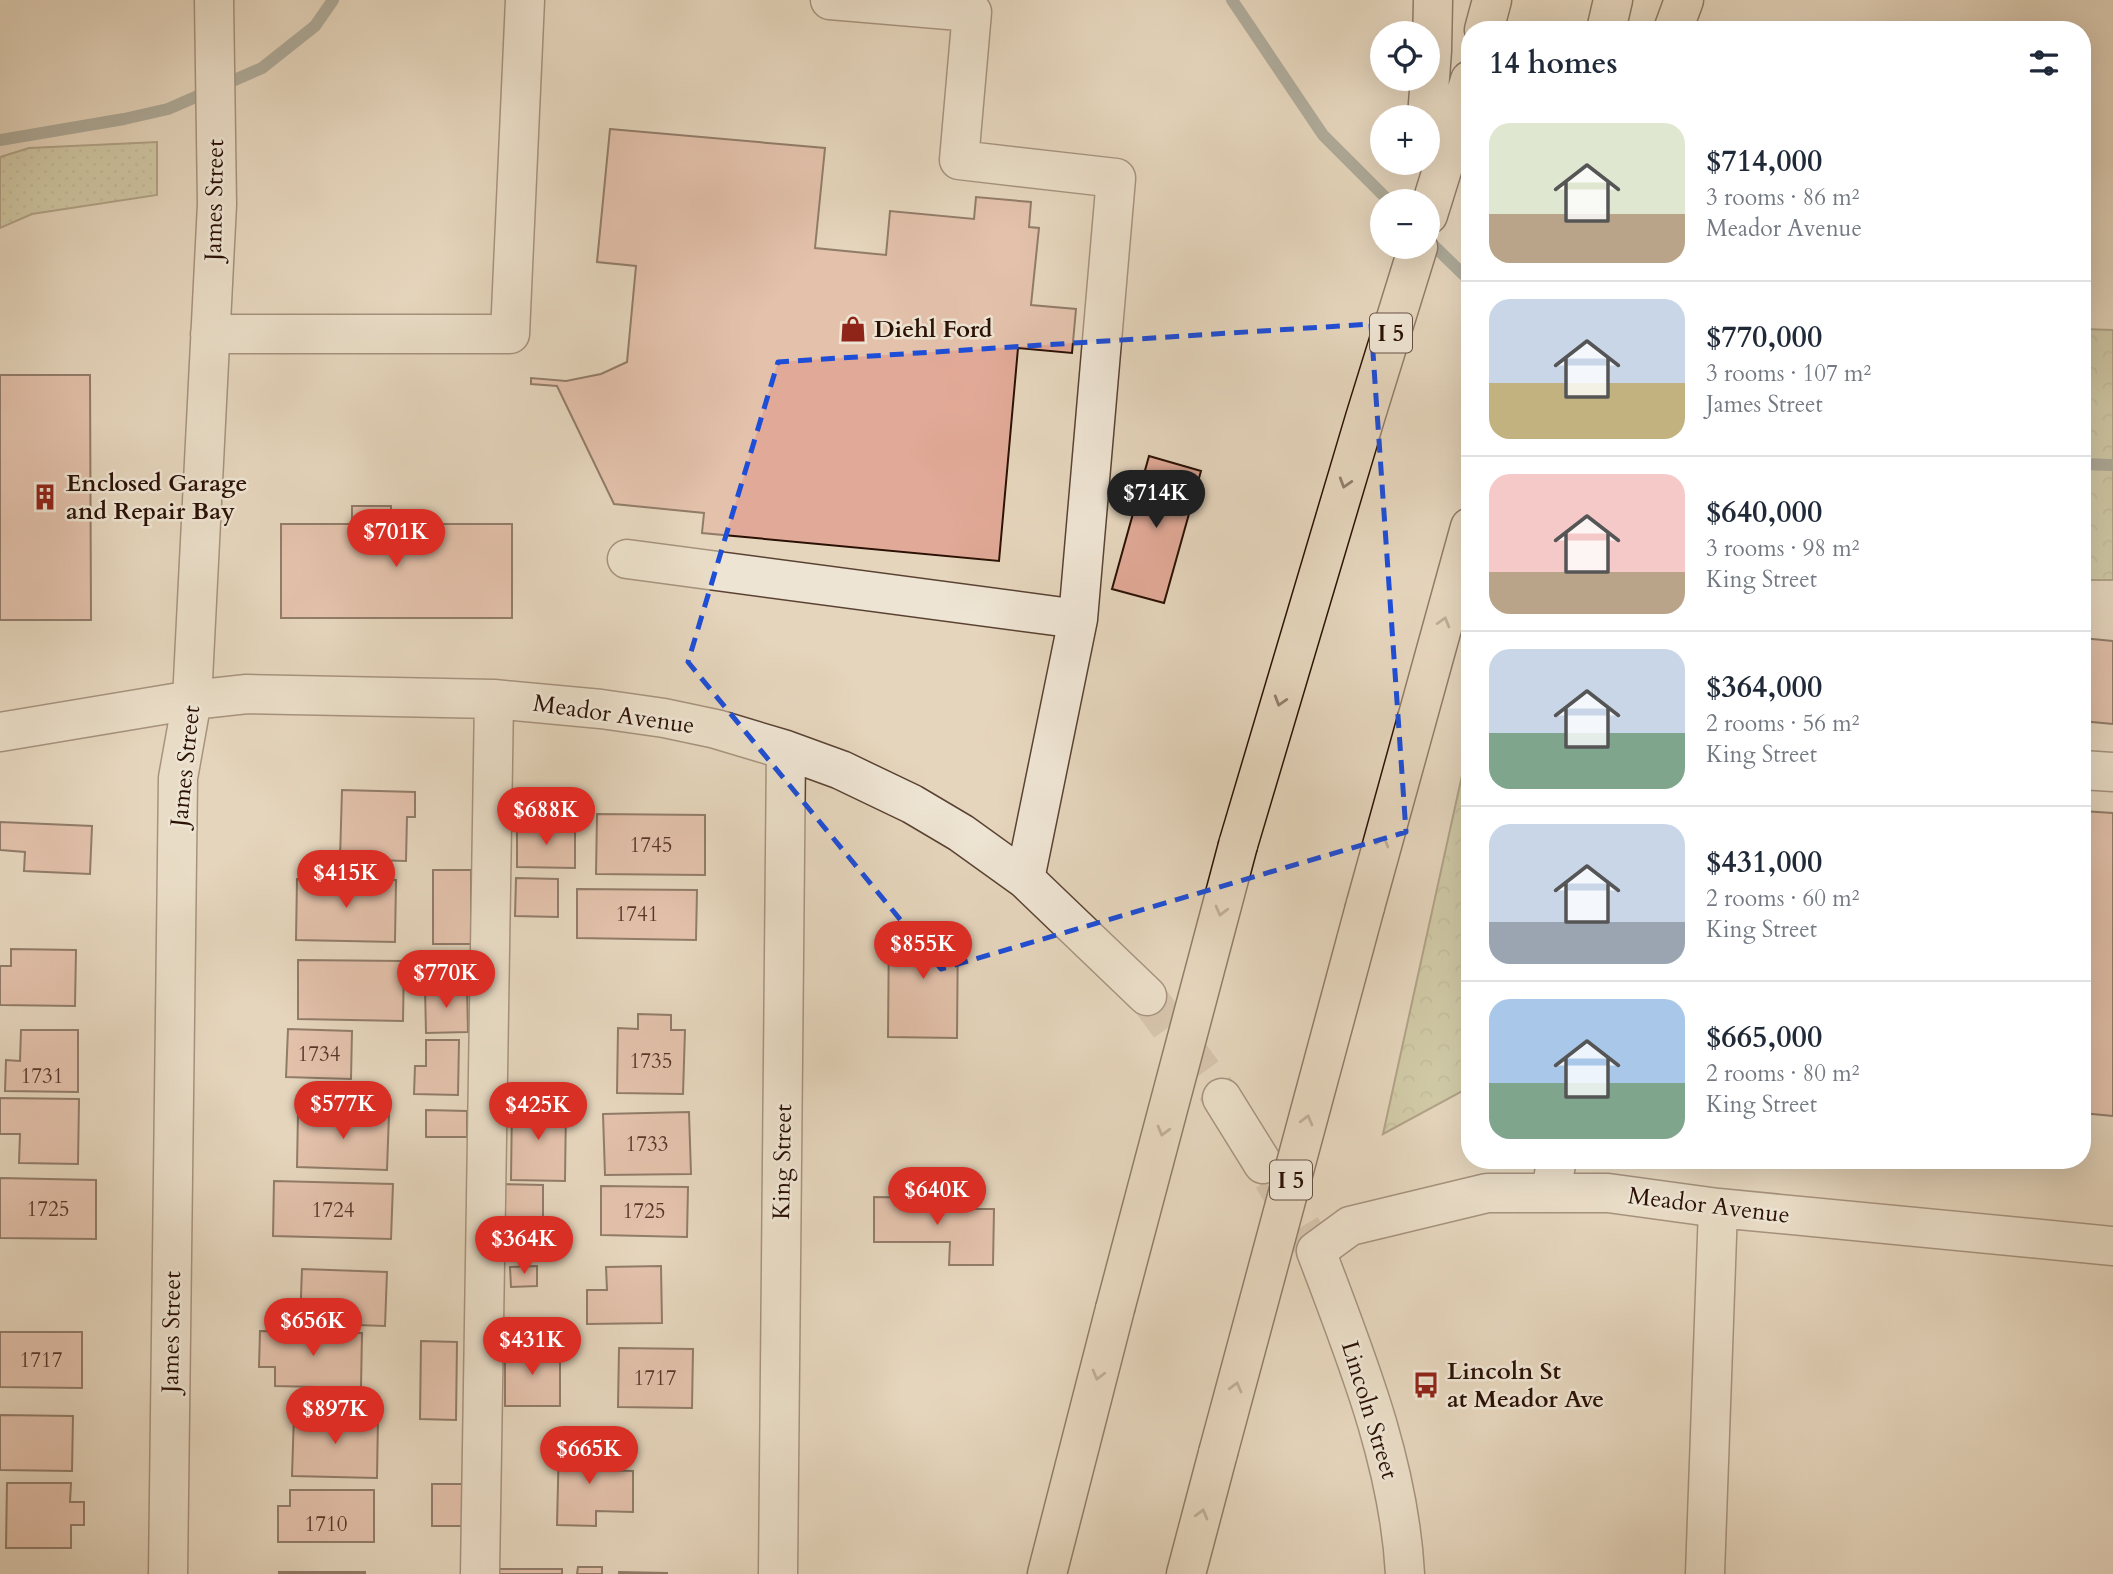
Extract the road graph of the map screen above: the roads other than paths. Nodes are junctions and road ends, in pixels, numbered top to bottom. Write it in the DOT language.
graph roads {
  1 [pos="214,0"];
  2 [pos="526,0"];
  3 [pos="830,0"];
  4 [pos="1433,0"];
  5 [pos="1492,0"];
  6 [pos="1613,0"];
  7 [pos="1685,0"];
  8 [pos="1486,21"];
  9 [pos="1608,21"];
  10 [pos="1677,21"];
  11 [pos="1428,105"];
  12 [pos="1461,109"];
  13 [pos="1436,189"];
  14 [pos="1414,259"];
  15 [pos="210,334"];
  16 [pos="627,559"];
  17 [pos="1461,559"];
  18 [pos="1077,619"];
  19 [pos="494,699"];
  20 [pos="192,700"];
  21 [pos="0,732"];
  22 [pos="786,750"];
  23 [pos="2091,771"];
  24 [pos="2113,772"];
  25 [pos="1025,879"];
  26 [pos="1147,996"];
  27 [pos="1222,1098"];
  28 [pos="1263,1164"];
  29 [pos="1554,1176"];
  30 [pos="1718,1208"];
  31 [pos="2112,1246"];
  32 [pos="1316,1251"];
  33 [pos="168,1574"];
  34 [pos="480,1574"];
  35 [pos="778,1574"];
  36 [pos="1047,1574"];
  37 [pos="1186,1574"];
  38 [pos="1405,1574"];
  39 [pos="1705,1574"];
  1 -- 15 [label="street, James Street"];
  2 -- 15 [label="street"];
  3 -- 18 [label="street"];
  4 -- 11 [label="highway"];
  5 -- 8 [label="highway"];
  6 -- 9 [label="highway"];
  7 -- 10 [label="highway"];
  12 -- 13 [label="highway, I 5"];
  14 -- 36 [label="highway, I 5, one-way, bridge"];
  15 -- 20 [label="street, James Street"];
  16 -- 18 [label="street"];
  37 -- 17 [label="highway, I 5, one-way, bridge"];
  18 -- 25 [label="street"];
  19 -- 20 [label="street, Meador Avenue"];
  19 -- 22 [label="street, Meador Avenue"];
  19 -- 34 [label="street"];
  20 -- 21 [label="street, Meador Avenue"];
  20 -- 33 [label="street, James Street"];
  22 -- 25 [label="street, Meador Avenue"];
  22 -- 35 [label="street, King Street"];
  23 -- 24 [label="street"];
  25 -- 26 [label="street, Meador Avenue"];
  27 -- 28 [label="street"];
  29 -- 30 [label="street, Meador Avenue"];
  29 -- 32 [label="street, Meador Avenue"];
  30 -- 31 [label="street, Meador Avenue"];
  30 -- 39 [label="street"];
  32 -- 38 [label="street, Lincoln Street"];
}
